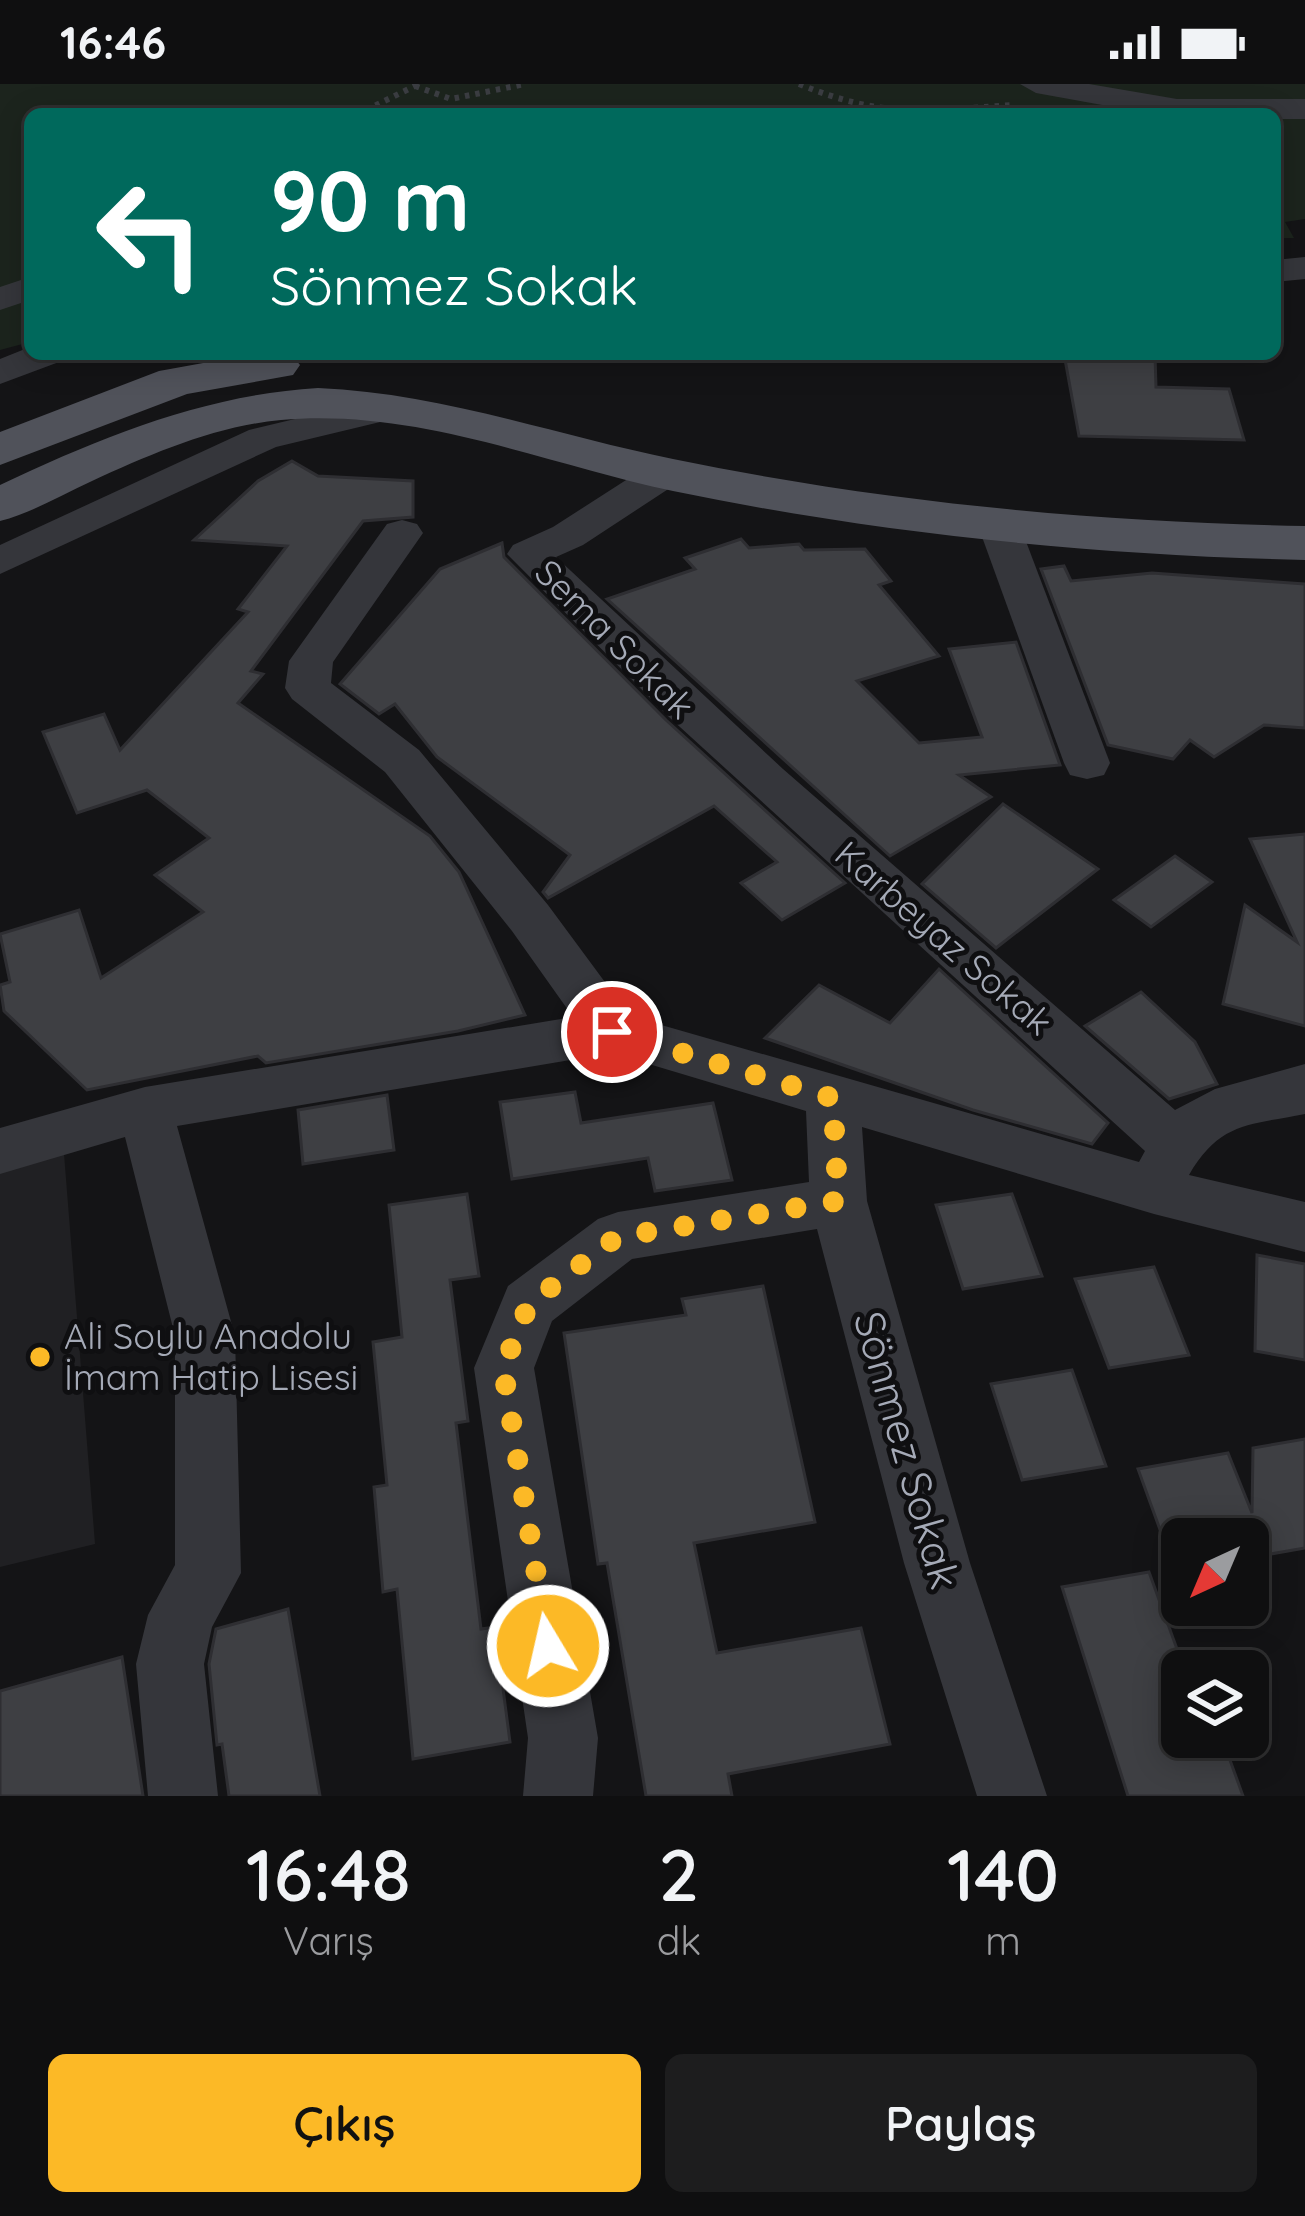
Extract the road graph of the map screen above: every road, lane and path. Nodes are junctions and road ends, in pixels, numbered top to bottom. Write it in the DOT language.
graph roads {
  1 [pos="525,84"];
  2 [pos="799,84"];
  3 [pos="1102,84"];
  4 [pos="417,85"];
  5 [pos="1026,95"];
  6 [pos="1305,96"];
  7 [pos="370,108"];
  8 [pos="872,108"];
  9 [pos="934,108"];
  10 [pos="1166,108"];
  11 [pos="31,360"];
  12 [pos="0,373"];
  13 [pos="387,409"];
  14 [pos="0,451"];
  15 [pos="665,473"];
  16 [pos="1305,502"];
  17 [pos="0,505"];
  18 [pos="998,523"];
  19 [pos="402,533"];
  20 [pos="1305,543"];
  21 [pos="0,561"];
  22 [pos="711,734"];
  23 [pos="1087,763"];
  24 [pos="612,1032"];
  25 [pos="1305,1086"];
  26 [pos="833,1098"];
  27 [pos="145,1109"];
  28 [pos="0,1151"];
  29 [pos="1164,1167"];
  30 [pos="838,1201"];
  31 [pos="1305,1227"];
  32 [pos="183,1796"];
  33 [pos="558,1796"];
  34 [pos="1012,1796"];
  1 -- 4 [label="path"];
  2 -- 8 [label="path"];
  3 -- 6 [label="street"];
  4 -- 7 [label="path"];
  5 -- 9 [label="path"];
  5 -- 10 [label="street"];
  11 -- 12 [label="street"];
  13 -- 15 [label="main road"];
  13 -- 17 [label="main road"];
  13 -- 21 [label="street"];
  14 -- 16 [label="main road"];
  15 -- 18 [label="main road"];
  15 -- 22 [label="street, Sema Sokak"];
  18 -- 20 [label="main road"];
  18 -- 23 [label="street"];
  19 -- 24 [label="street"];
  22 -- 29 [label="street, Karbeyaz Sokak"];
  24 -- 26 [label="street"];
  24 -- 27 [label="street"];
  25 -- 29 [label="street"];
  26 -- 29 [label="street"];
  26 -- 30 [label="street, Sönmez Sokak"];
  27 -- 28 [label="street"];
  27 -- 32 [label="street"];
  29 -- 31 [label="street"];
  30 -- 33 [label="street"];
  30 -- 34 [label="street, Sönmez Sokak"];
}
